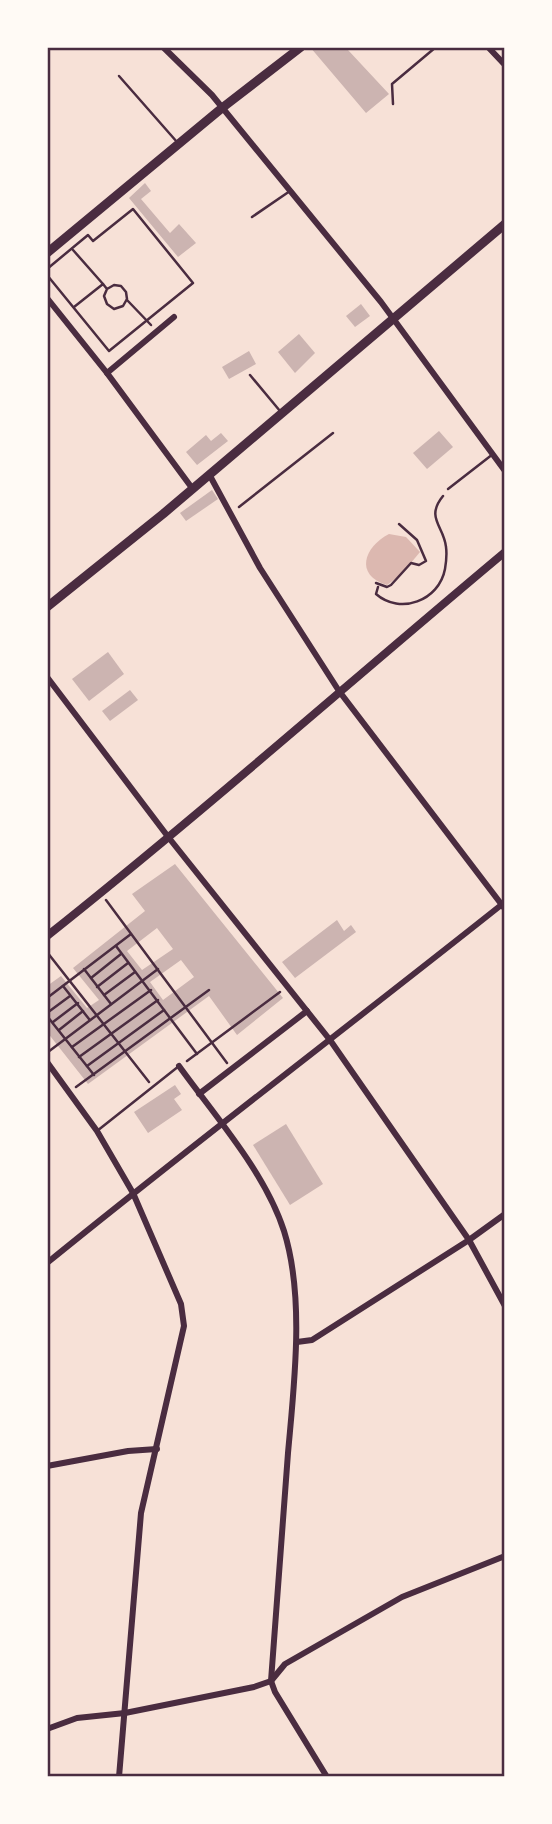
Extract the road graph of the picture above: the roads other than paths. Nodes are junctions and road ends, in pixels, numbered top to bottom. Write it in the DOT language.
graph roads {
  1 [pos="163,47"];
  2 [pos="301,47"];
  3 [pos="436,47"];
  4 [pos="488,47"];
  5 [pos="505,65"];
  6 [pos="119,76"];
  7 [pos="393,104"];
  8 [pos="222,108"];
  9 [pos="179,145"];
  10 [pos="290,191"];
  11 [pos="252,217"];
  12 [pos="505,225"];
  13 [pos="47,253"];
  14 [pos="47,298"];
  15 [pos="174,317"];
  16 [pos="394,320"];
  17 [pos="107,373"];
  18 [pos="250,376"];
  19 [pos="282,413"];
  20 [pos="493,454"];
  21 [pos="505,471"];
  22 [pos="209,474"];
  23 [pos="192,488"];
  24 [pos="448,489"];
  25 [pos="505,552"];
  26 [pos="47,607"];
  27 [pos="47,677"];
  28 [pos="339,691"];
  29 [pos="169,838"];
  30 [pos="504,905"];
  31 [pos="47,936"];
  32 [pos="307,1011"];
  33 [pos="330,1040"];
  34 [pos="47,1062"];
  35 [pos="179,1066"];
  36 [pos="199,1094"];
  37 [pos="221,1123"];
  38 [pos="97,1131"];
  39 [pos="133,1193"];
  40 [pos="505,1214"];
  41 [pos="469,1240"];
  42 [pos="47,1263"];
  43 [pos="505,1306"];
  44 [pos="297,1342"];
  45 [pos="157,1449"];
  46 [pos="47,1466"];
  47 [pos="505,1556"];
  48 [pos="271,1681"];
  49 [pos="125,1713"];
  50 [pos="47,1729"];
  51 [pos="119,1777"];
  52 [pos="327,1777"];
  1 -- 8 [label="street"];
  2 -- 8 [label="main road"];
  3 -- 7 [label="lane"];
  4 -- 5 [label="street"];
  6 -- 9 [label="lane"];
  8 -- 9 [label="main road"];
  8 -- 10 [label="street"];
  9 -- 13 [label="main road"];
  10 -- 11 [label="lane"];
  10 -- 16 [label="street"];
  12 -- 16 [label="main road"];
  14 -- 17 [label="street"];
  15 -- 17 [label="street"];
  16 -- 19 [label="main road"];
  16 -- 20 [label="street"];
  17 -- 23 [label="street"];
  18 -- 19 [label="lane"];
  19 -- 22 [label="main road"];
  20 -- 21 [label="street"];
  20 -- 24 [label="lane"];
  22 -- 23 [label="main road"];
  22 -- 28 [label="street"];
  23 -- 26 [label="main road"];
  25 -- 28 [label="street"];
  27 -- 29 [label="street"];
  28 -- 29 [label="street"];
  28 -- 30 [label="street"];
  29 -- 31 [label="street"];
  29 -- 32 [label="street"];
  30 -- 33 [label="street"];
  32 -- 33 [label="street"];
  32 -- 36 [label="street"];
  33 -- 37 [label="street"];
  33 -- 41 [label="street"];
  34 -- 38 [label="street"];
  35 -- 36 [label="street"];
  35 -- 38 [label="lane"];
  36 -- 37 [label="street"];
  37 -- 39 [label="street"];
  37 -- 44 [label="street"];
  38 -- 39 [label="street"];
  39 -- 42 [label="street"];
  39 -- 45 [label="street"];
  40 -- 41 [label="street"];
  41 -- 43 [label="street"];
  41 -- 44 [label="street"];
  44 -- 48 [label="street"];
  45 -- 46 [label="street"];
  45 -- 49 [label="street"];
  47 -- 48 [label="street"];
  48 -- 49 [label="street"];
  48 -- 52 [label="street"];
  49 -- 50 [label="street"];
  49 -- 51 [label="street"];
}
